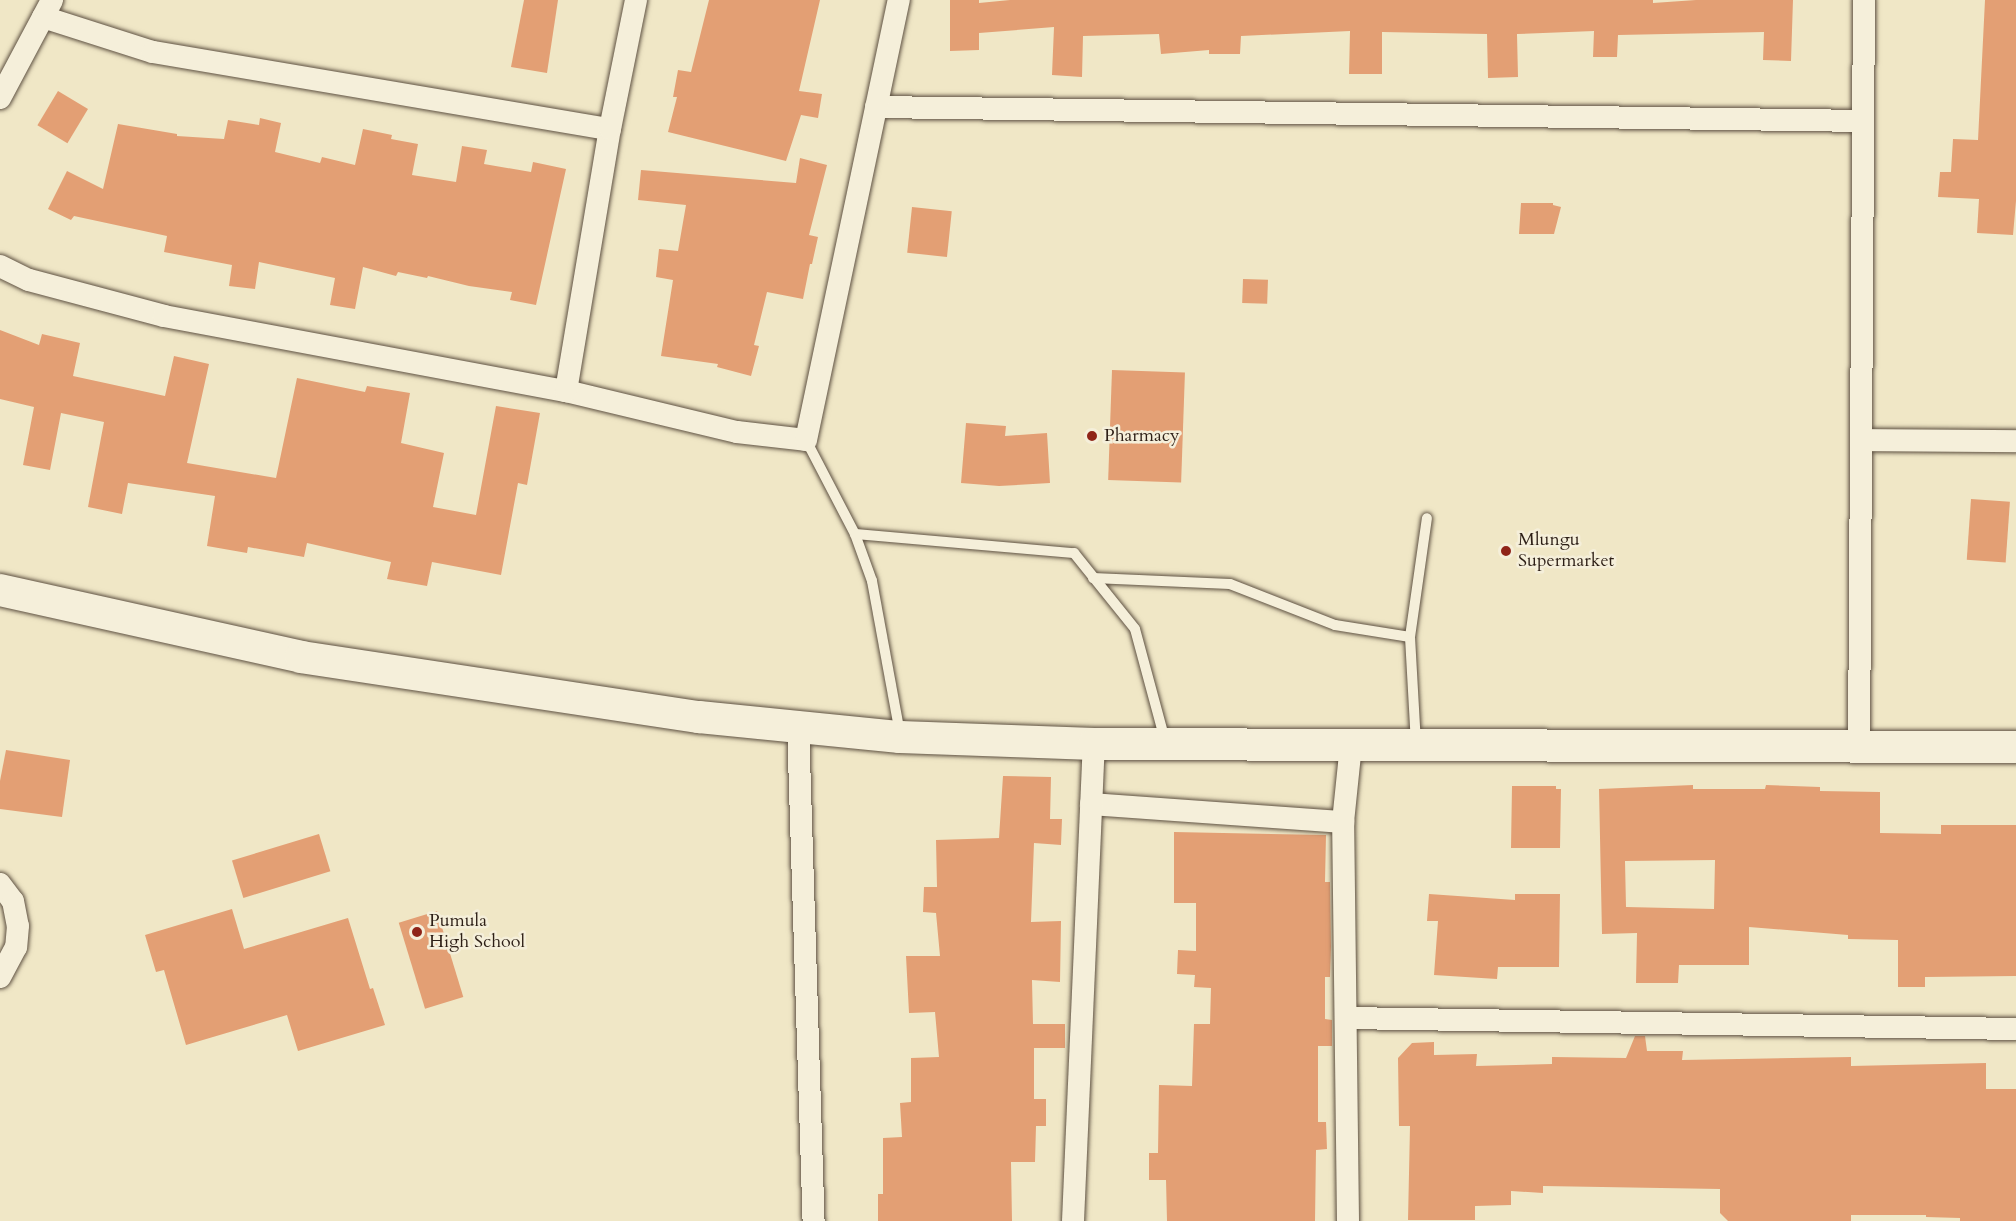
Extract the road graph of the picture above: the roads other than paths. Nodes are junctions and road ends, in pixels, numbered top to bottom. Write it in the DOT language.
graph roads {
  1 [pos="636,0"];
  2 [pos="899,0"];
  3 [pos="1864,0"];
  4 [pos="48,9"];
  5 [pos="0,98"];
  6 [pos="876,107"];
  7 [pos="1863,121"];
  8 [pos="610,129"];
  9 [pos="0,266"];
  10 [pos="566,391"];
  11 [pos="806,440"];
  12 [pos="1861,440"];
  13 [pos="2016,441"];
  14 [pos="1427,518"];
  15 [pos="855,534"];
  16 [pos="1093,578"];
  17 [pos="0,590"];
  18 [pos="1410,637"];
  19 [pos="798,725"];
  20 [pos="900,737"];
  21 [pos="1094,744"];
  22 [pos="1165,744"];
  23 [pos="1351,744"];
  24 [pos="1417,745"];
  25 [pos="1859,747"];
  26 [pos="2016,747"];
  27 [pos="1091,804"];
  28 [pos="1342,822"];
  29 [pos="0,884"];
  30 [pos="0,977"];
  31 [pos="1346,1018"];
  32 [pos="2016,1029"];
  33 [pos="814,1221"];
  34 [pos="1073,1221"];
  35 [pos="1348,1221"];
  1 -- 8 [label="street"];
  2 -- 6 [label="street"];
  3 -- 7 [label="street"];
  4 -- 5 [label="street"];
  4 -- 8 [label="street"];
  6 -- 7 [label="street"];
  6 -- 11 [label="street"];
  7 -- 12 [label="street"];
  8 -- 10 [label="street"];
  9 -- 10 [label="street"];
  10 -- 11 [label="street"];
  11 -- 15 [label="lane"];
  12 -- 13 [label="street"];
  12 -- 25 [label="street"];
  14 -- 18 [label="lane"];
  15 -- 16 [label="lane"];
  15 -- 20 [label="lane"];
  16 -- 18 [label="lane"];
  16 -- 22 [label="lane"];
  17 -- 19 [label="street"];
  18 -- 24 [label="lane"];
  19 -- 20 [label="street"];
  19 -- 33 [label="street"];
  20 -- 21 [label="street"];
  21 -- 22 [label="street"];
  21 -- 27 [label="street"];
  22 -- 23 [label="street"];
  23 -- 24 [label="street"];
  23 -- 28 [label="street"];
  24 -- 25 [label="street"];
  25 -- 26 [label="street"];
  27 -- 28 [label="street"];
  27 -- 34 [label="street"];
  28 -- 31 [label="street"];
  29 -- 30 [label="street"];
  31 -- 32 [label="street"];
  31 -- 35 [label="street"];
}
